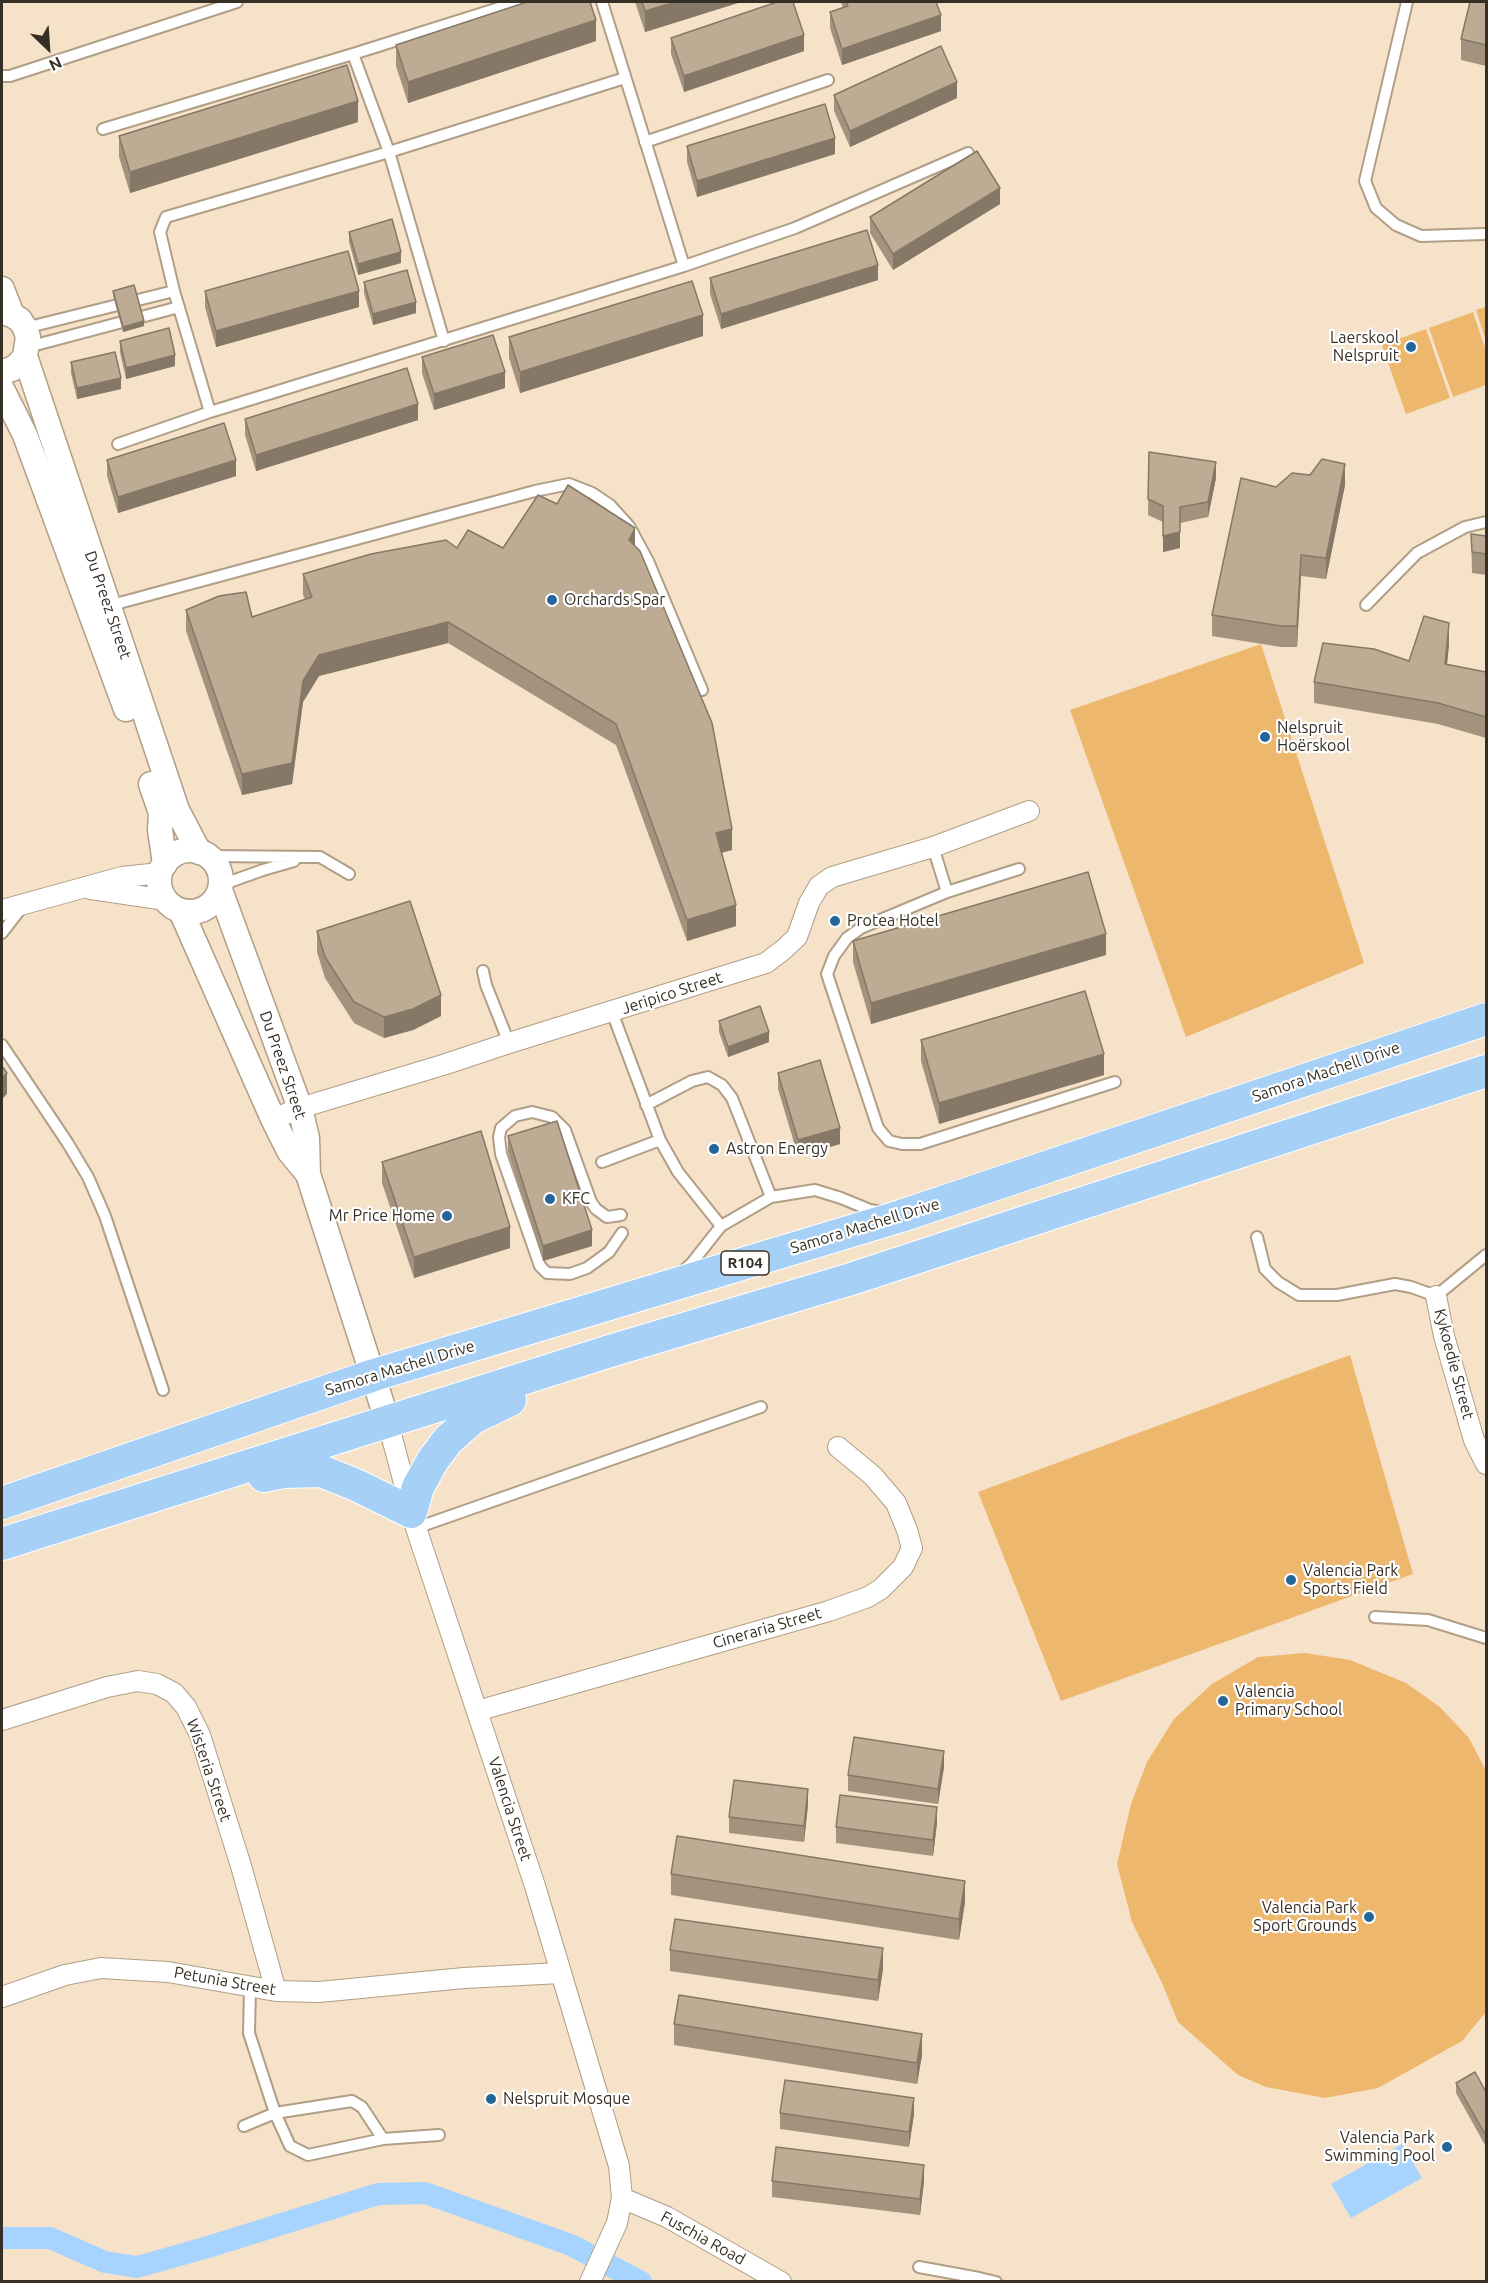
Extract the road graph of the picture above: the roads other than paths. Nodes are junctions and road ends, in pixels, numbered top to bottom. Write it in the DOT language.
graph roads {
  1 [pos="237,2"];
  2 [pos="518,2"];
  3 [pos="602,2"];
  4 [pos="1407,2"];
  5 [pos="353,54"];
  6 [pos="2,76"];
  7 [pos="625,78"];
  8 [pos="828,80"];
  9 [pos="103,129"];
  10 [pos="645,142"];
  11 [pos="389,152"];
  12 [pos="968,153"];
  13 [pos="1486,234"];
  14 [pos="684,266"];
  15 [pos="2,289"];
  16 [pos="174,291"];
  17 [pos="179,307"];
  18 [pos="102,309"];
  19 [pos="107,325"];
  20 [pos="18,331"];
  21 [pos="444,341"];
  22 [pos="2,372"];
  23 [pos="2,389"];
  24 [pos="210,412"];
  25 [pos="118,444"];
  26 [pos="1486,522"];
  27 [pos="1366,605"];
  28 [pos="108,606"];
  29 [pos="702,690"];
  30 [pos="1029,811"];
  31 [pos="933,847"];
  32 [pos="203,854"];
  33 [pos="308,858"];
  34 [pos="163,868"];
  35 [pos="1019,869"];
  36 [pos="349,874"];
  37 [pos="220,887"];
  38 [pos="80,888"];
  39 [pos="947,892"];
  40 [pos="25,904"];
  41 [pos="173,905"];
  42 [pos="2,910"];
  43 [pos="2,933"];
  44 [pos="483,971"];
  45 [pos="612,1012"];
  46 [pos="1486,1018"];
  47 [pos="509,1042"];
  48 [pos="2,1045"];
  49 [pos="1486,1071"];
  50 [pos="1115,1083"];
  51 [pos="646,1105"];
  52 [pos="300,1108"];
  53 [pos="273,1119"];
  54 [pos="660,1140"];
  55 [pos="602,1162"];
  56 [pos="308,1174"];
  57 [pos="771,1197"];
  58 [pos="621,1215"];
  59 [pos="901,1215"];
  60 [pos="721,1226"];
  61 [pos="622,1233"];
  62 [pos="1257,1238"];
  63 [pos="1486,1255"];
  64 [pos="663,1288"];
  65 [pos="1436,1296"];
  66 [pos="610,1351"];
  67 [pos="374,1375"];
  68 [pos="163,1390"];
  69 [pos="761,1407"];
  70 [pos="388,1422"];
  71 [pos="838,1447"];
  72 [pos="1486,1464"];
  73 [pos="2,1503"];
  74 [pos="413,1520"];
  75 [pos="58,1526"];
  76 [pos="2,1544"];
  77 [pos="1375,1617"];
  78 [pos="1486,1638"];
  79 [pos="477,1711"];
  80 [pos="2,1720"];
  81 [pos="561,1973"];
  82 [pos="250,1987"];
  83 [pos="276,1991"];
  84 [pos="2,1997"];
  85 [pos="275,2113"];
  86 [pos="244,2126"];
  87 [pos="439,2135"];
  88 [pos="383,2139"];
  89 [pos="622,2198"];
  90 [pos="919,2267"];
  91 [pos="978,2280"];
  92 [pos="590,2282"];
  93 [pos="781,2282"];
  94 [pos="996,2282"];
  1 -- 6 [label="lane"];
  2 -- 5 [label="lane"];
  3 -- 7 [label="lane"];
  4 -- 13 [label="lane"];
  5 -- 9 [label="lane"];
  5 -- 11 [label="lane"];
  7 -- 10 [label="lane"];
  7 -- 11 [label="lane"];
  8 -- 10 [label="lane"];
  10 -- 14 [label="lane"];
  11 -- 16 [label="lane"];
  11 -- 21 [label="lane"];
  12 -- 14 [label="lane"];
  14 -- 21 [label="lane"];
  15 -- 20 [label="street, Du Preez Street"];
  16 -- 17 [label="lane"];
  16 -- 18 [label="lane"];
  17 -- 19 [label="lane"];
  17 -- 24 [label="lane"];
  18 -- 19 [label="lane"];
  18 -- 20 [label="lane"];
  19 -- 20 [label="lane"];
  20 -- 22 [label="street"];
  20 -- 28 [label="street, Du Preez Street"];
  21 -- 24 [label="lane"];
  23 -- 34 [label="street, Du Preez Street"];
  24 -- 25 [label="lane"];
  26 -- 27 [label="lane"];
  28 -- 29 [label="lane"];
  28 -- 32 [label="street, Du Preez Street"];
  30 -- 31 [label="street, Jeripico Street"];
  31 -- 39 [label="lane"];
  31 -- 45 [label="street, Jeripico Street"];
  32 -- 33 [label="lane"];
  32 -- 34 [label="street"];
  32 -- 37 [label="street"];
  33 -- 36 [label="lane"];
  33 -- 37 [label="lane"];
  34 -- 38 [label="street"];
  34 -- 41 [label="street"];
  35 -- 39 [label="lane"];
  37 -- 41 [label="street"];
  37 -- 52 [label="street, Du Preez Street"];
  38 -- 40 [label="street"];
  38 -- 41 [label="street"];
  39 -- 50 [label="lane"];
  40 -- 42 [label="street"];
  40 -- 43 [label="lane"];
  41 -- 53 [label="street, Du Preez Street"];
  44 -- 47 [label="lane"];
  45 -- 47 [label="street, Jeripico Street"];
  45 -- 51 [label="lane"];
  46 -- 59 [label="main road, Samora Machell Drive / R104"];
  47 -- 52 [label="street, Jeripico Street"];
  48 -- 68 [label="lane"];
  49 -- 66 [label="main road"];
  51 -- 54 [label="lane"];
  51 -- 57 [label="lane"];
  52 -- 53 [label="street, Jeripico Street"];
  52 -- 56 [label="street, Du Preez Street"];
  53 -- 56 [label="street, Du Preez Street"];
  54 -- 55 [label="lane"];
  54 -- 60 [label="lane"];
  56 -- 67 [label="street, Du Preez Street"];
  57 -- 59 [label="lane"];
  57 -- 60 [label="lane"];
  58 -- 61 [label="lane"];
  59 -- 64 [label="main road, Samora Machell Drive / R104"];
  60 -- 64 [label="lane"];
  62 -- 65 [label="lane"];
  63 -- 65 [label="lane"];
  64 -- 67 [label="main road, Samora Machell Drive / R104"];
  65 -- 72 [label="street, Kykoedie Street"];
  66 -- 70 [label="main road"];
  66 -- 74 [label="main road"];
  67 -- 70 [label="street, Du Preez Street"];
  67 -- 73 [label="main road, Samora Machell Drive / R104"];
  69 -- 74 [label="lane"];
  70 -- 74 [label="street, Valencia Street"];
  70 -- 75 [label="main road"];
  71 -- 79 [label="street, Cineraria Street"];
  74 -- 75 [label="main road"];
  74 -- 79 [label="street, Valencia Street"];
  75 -- 76 [label="main road"];
  77 -- 78 [label="lane"];
  79 -- 81 [label="street, Valencia Street"];
  80 -- 83 [label="street, Wisteria Street"];
  81 -- 83 [label="street, Petunia Street"];
  81 -- 89 [label="street, Valencia Street"];
  82 -- 83 [label="street, Petunia Street"];
  82 -- 84 [label="street, Petunia Street"];
  82 -- 85 [label="lane"];
  85 -- 86 [label="lane"];
  85 -- 88 [label="lane"];
  85 -- 88 [label="lane"];
  87 -- 88 [label="lane"];
  89 -- 92 [label="street, Valencia Street"];
  89 -- 93 [label="street, Fuschia Road"];
  90 -- 91 [label="lane"];
  91 -- 94 [label="lane"];
}
